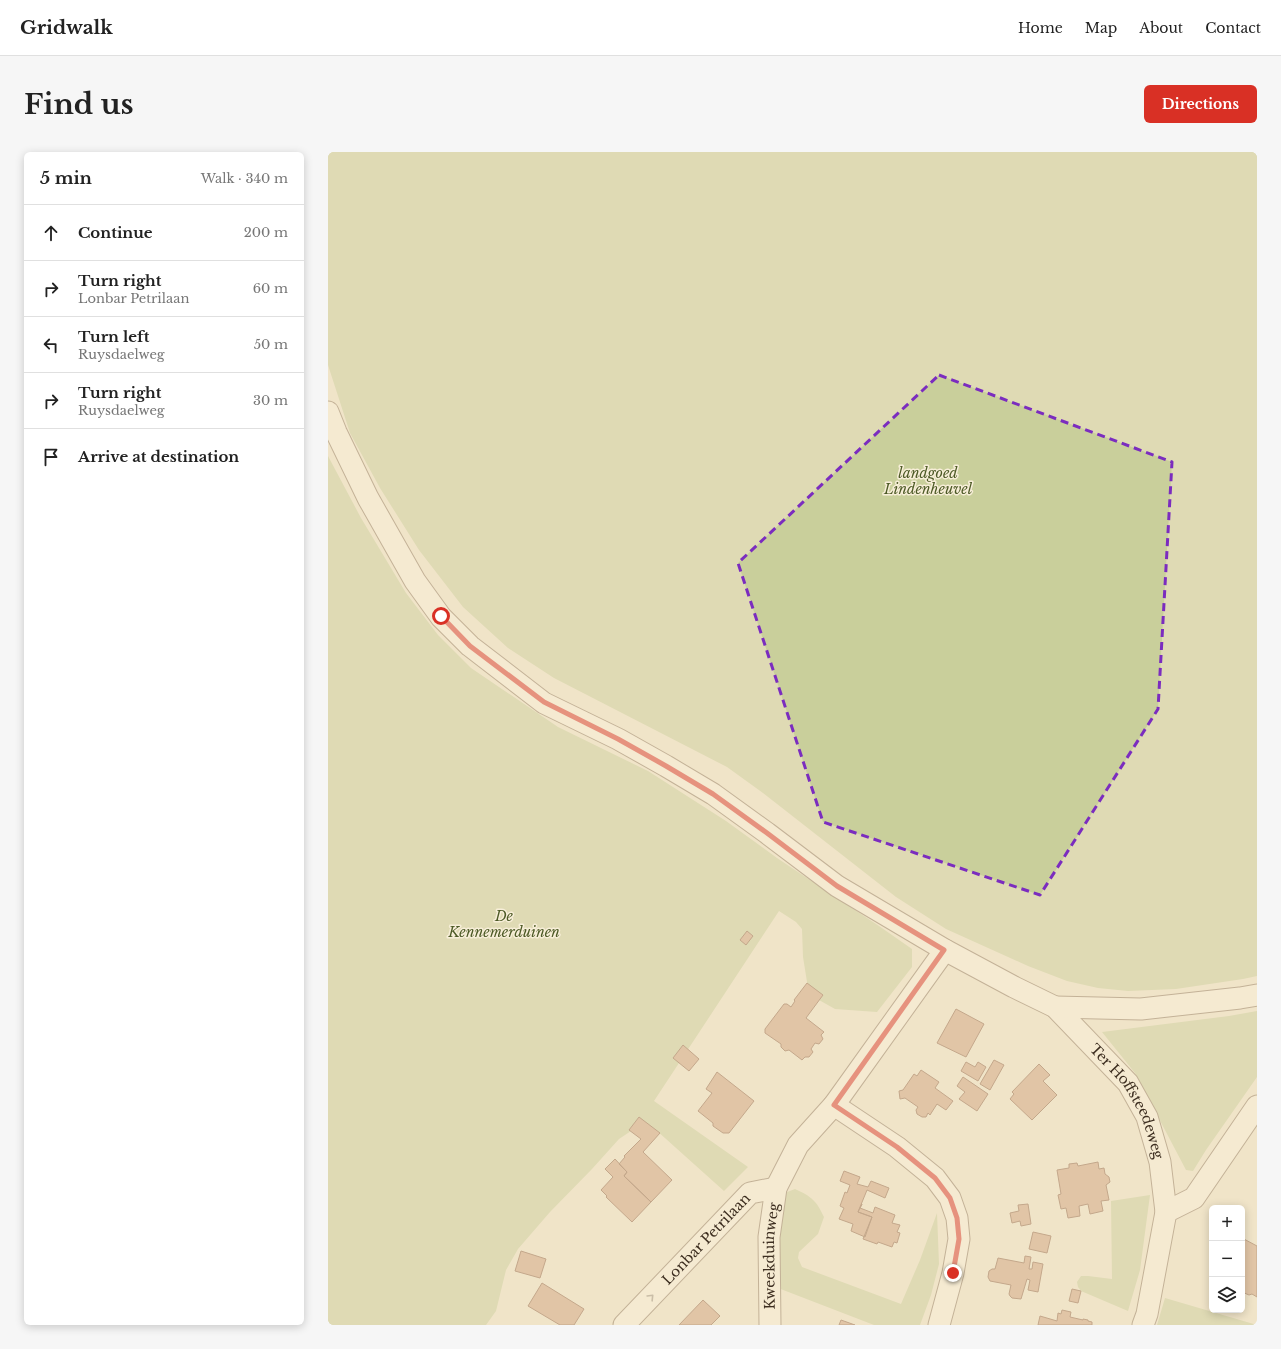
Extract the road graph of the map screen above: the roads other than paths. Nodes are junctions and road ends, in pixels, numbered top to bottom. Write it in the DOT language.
graph roads {
  1 [pos="328,412"];
  2 [pos="944,950"];
  3 [pos="1257,995"];
  4 [pos="1055,1007"];
  5 [pos="834,1105"];
  6 [pos="1257,1106"];
  7 [pos="776,1188"];
  8 [pos="1166,1212"];
  9 [pos="624,1325"];
  10 [pos="770,1325"];
  11 [pos="939,1325"];
  12 [pos="1143,1325"];
  1 -- 2 [label="street, Ter Hoffsteedeweg"];
  2 -- 4 [label="street, Ter Hoffsteedeweg"];
  2 -- 5 [label="street"];
  3 -- 4 [label="street, Ter Hoffsteedeweg"];
  4 -- 8 [label="street, Ter Hoffsteedeweg"];
  5 -- 7 [label="street"];
  5 -- 11 [label="street"];
  6 -- 8 [label="street"];
  9 -- 7 [label="street, Lonbar Petrilaan, one-way"];
  7 -- 10 [label="street, Kweekduinweg"];
  8 -- 12 [label="street, Ter Hoffsteedeweg"];
}
